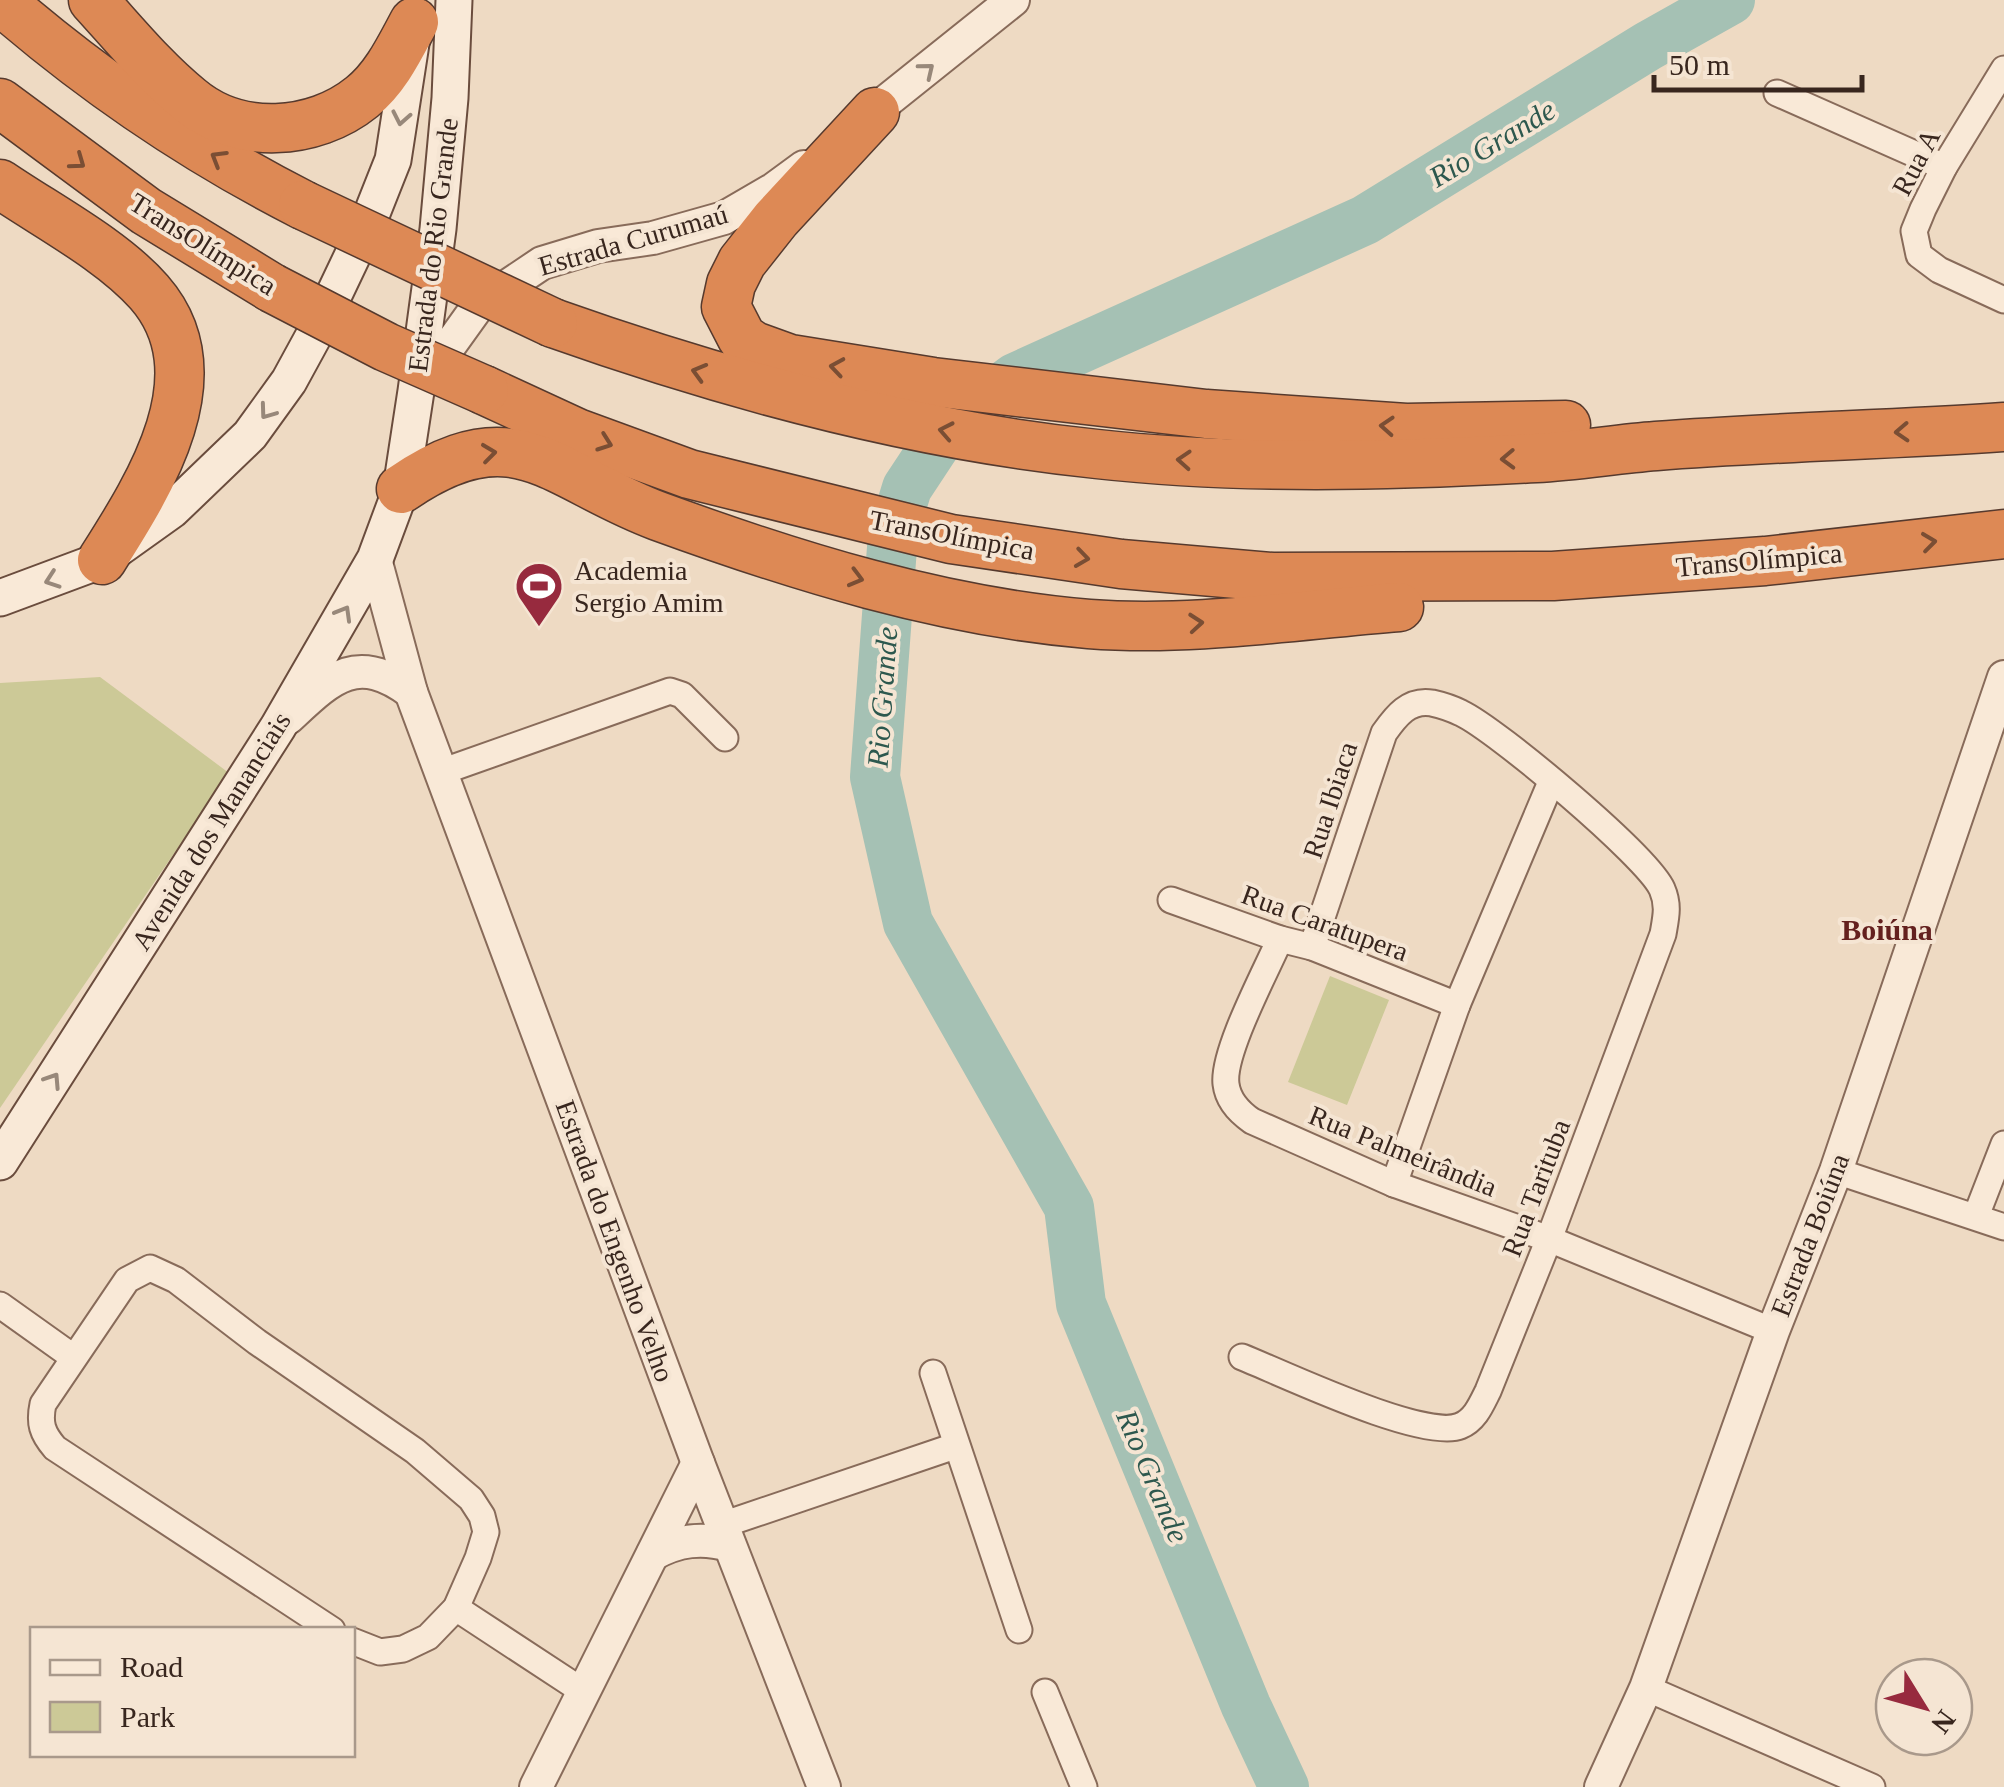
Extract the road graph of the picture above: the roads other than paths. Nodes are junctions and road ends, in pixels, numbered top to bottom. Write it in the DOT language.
graph roads {
  1 [pos="0,0"];
  2 [pos="93,0"];
  3 [pos="1013,0"];
  4 [pos="427,7"];
  5 [pos="2004,69"];
  6 [pos="1777,93"];
  7 [pos="0,104"];
  8 [pos="875,112"];
  9 [pos="1944,167"];
  10 [pos="0,184"];
  11 [pos="2004,300"];
  12 [pos="416,392"];
  13 [pos="2002,427"];
  14 [pos="1656,446"];
  15 [pos="401,490"];
  16 [pos="2000,534"];
  17 [pos="1876,549"];
  18 [pos="376,559"];
  19 [pos="102,560"];
  20 [pos="0,598"];
  21 [pos="2004,677"];
  22 [pos="411,692"];
  23 [pos="278,727"];
  24 [pos="1488,730"];
  25 [pos="725,738"];
  26 [pos="441,772"];
  27 [pos="1552,782"];
  28 [pos="1171,900"];
  29 [pos="1280,939"];
  30 [pos="1312,947"];
  31 [pos="1457,1005"];
  32 [pos="2004,1144"];
  33 [pos="0,1162"];
  34 [pos="1836,1170"];
  35 [pos="1394,1184"];
  36 [pos="1976,1216"];
  37 [pos="2004,1227"];
  38 [pos="1549,1240"];
  39 [pos="0,1305"];
  40 [pos="1773,1331"];
  41 [pos="73,1356"];
  42 [pos="1242,1357"];
  43 [pos="933,1373"];
  44 [pos="955,1446"];
  45 [pos="698,1464"];
  46 [pos="726,1535"];
  47 [pos="653,1554"];
  48 [pos="456,1608"];
  49 [pos="327,1627"];
  50 [pos="1019,1630"];
  51 [pos="355,1642"];
  52 [pos="1646,1688"];
  53 [pos="584,1692"];
  54 [pos="1046,1692"];
  55 [pos="536,1787"];
  56 [pos="824,1787"];
  57 [pos="1084,1787"];
  58 [pos="1601,1787"];
  59 [pos="1872,1787"];
  14 -- 1 [label="highway, one-way, bridge"];
  2 -- 4 [label="highway"];
  8 -- 3 [label="street, Estrada Curumaú, one-way"];
  4 -- 12 [label="main road, Estrada do Rio Grande"];
  4 -- 19 [label="main road, Estrada do Rio Grande, one-way"];
  5 -- 9 [label="street, Rua A"];
  6 -- 9 [label="street"];
  7 -- 17 [label="highway, TransOlímpica, one-way, bridge"];
  8 -- 12 [label="street, Estrada Curumaú"];
  14 -- 8 [label="highway, one-way"];
  9 -- 11 [label="street, Rua A"];
  10 -- 19 [label="highway"];
  12 -- 15 [label="main road, Estrada do Rio Grande"];
  13 -- 14 [label="highway, one-way"];
  15 -- 17 [label="highway, one-way"];
  15 -- 18 [label="main road, Avenida dos Mananciais"];
  17 -- 16 [label="highway, TransOlímpica, one-way"];
  18 -- 22 [label="street, Estrada do Engenho Velho"];
  23 -- 18 [label="main road, Avenida dos Mananciais, one-way"];
  19 -- 20 [label="main road, Estrada do Rio Grande, one-way"];
  21 -- 34 [label="street, Estrada Boiúna"];
  22 -- 23 [label="street"];
  22 -- 26 [label="street, Estrada do Engenho Velho"];
  33 -- 23 [label="main road, Avenida dos Mananciais, one-way"];
  24 -- 27 [label="street, Rua Tarituba"];
  24 -- 30 [label="street, Rua Ibiaca"];
  25 -- 26 [label="street"];
  26 -- 45 [label="street, Estrada do Engenho Velho"];
  27 -- 31 [label="street"];
  27 -- 38 [label="street, Rua Tarituba"];
  28 -- 29 [label="street, Rua Caratupera"];
  29 -- 30 [label="street, Rua Caratupera"];
  29 -- 35 [label="street, Rua Palmeirândia"];
  30 -- 31 [label="street, Rua Caratupera"];
  31 -- 35 [label="street"];
  32 -- 36 [label="street"];
  34 -- 36 [label="street"];
  34 -- 40 [label="street, Estrada Boiúna"];
  35 -- 38 [label="street, Rua Palmeirândia"];
  36 -- 37 [label="street"];
  38 -- 40 [label="street, Rua Palmeirândia"];
  38 -- 42 [label="street, Rua Tarituba"];
  39 -- 41 [label="street"];
  40 -- 52 [label="street, Estrada Boiúna"];
  41 -- 48 [label="street"];
  41 -- 49 [label="street"];
  43 -- 44 [label="street"];
  44 -- 46 [label="street"];
  44 -- 50 [label="street"];
  45 -- 46 [label="street, Estrada do Engenho Velho"];
  45 -- 47 [label="street"];
  46 -- 47 [label="street"];
  46 -- 56 [label="street, Estrada do Engenho Velho"];
  47 -- 53 [label="street"];
  48 -- 51 [label="street"];
  48 -- 53 [label="street"];
  52 -- 58 [label="street, Estrada Boiúna"];
  52 -- 59 [label="street"];
  53 -- 55 [label="street"];
  54 -- 57 [label="street"];
}
